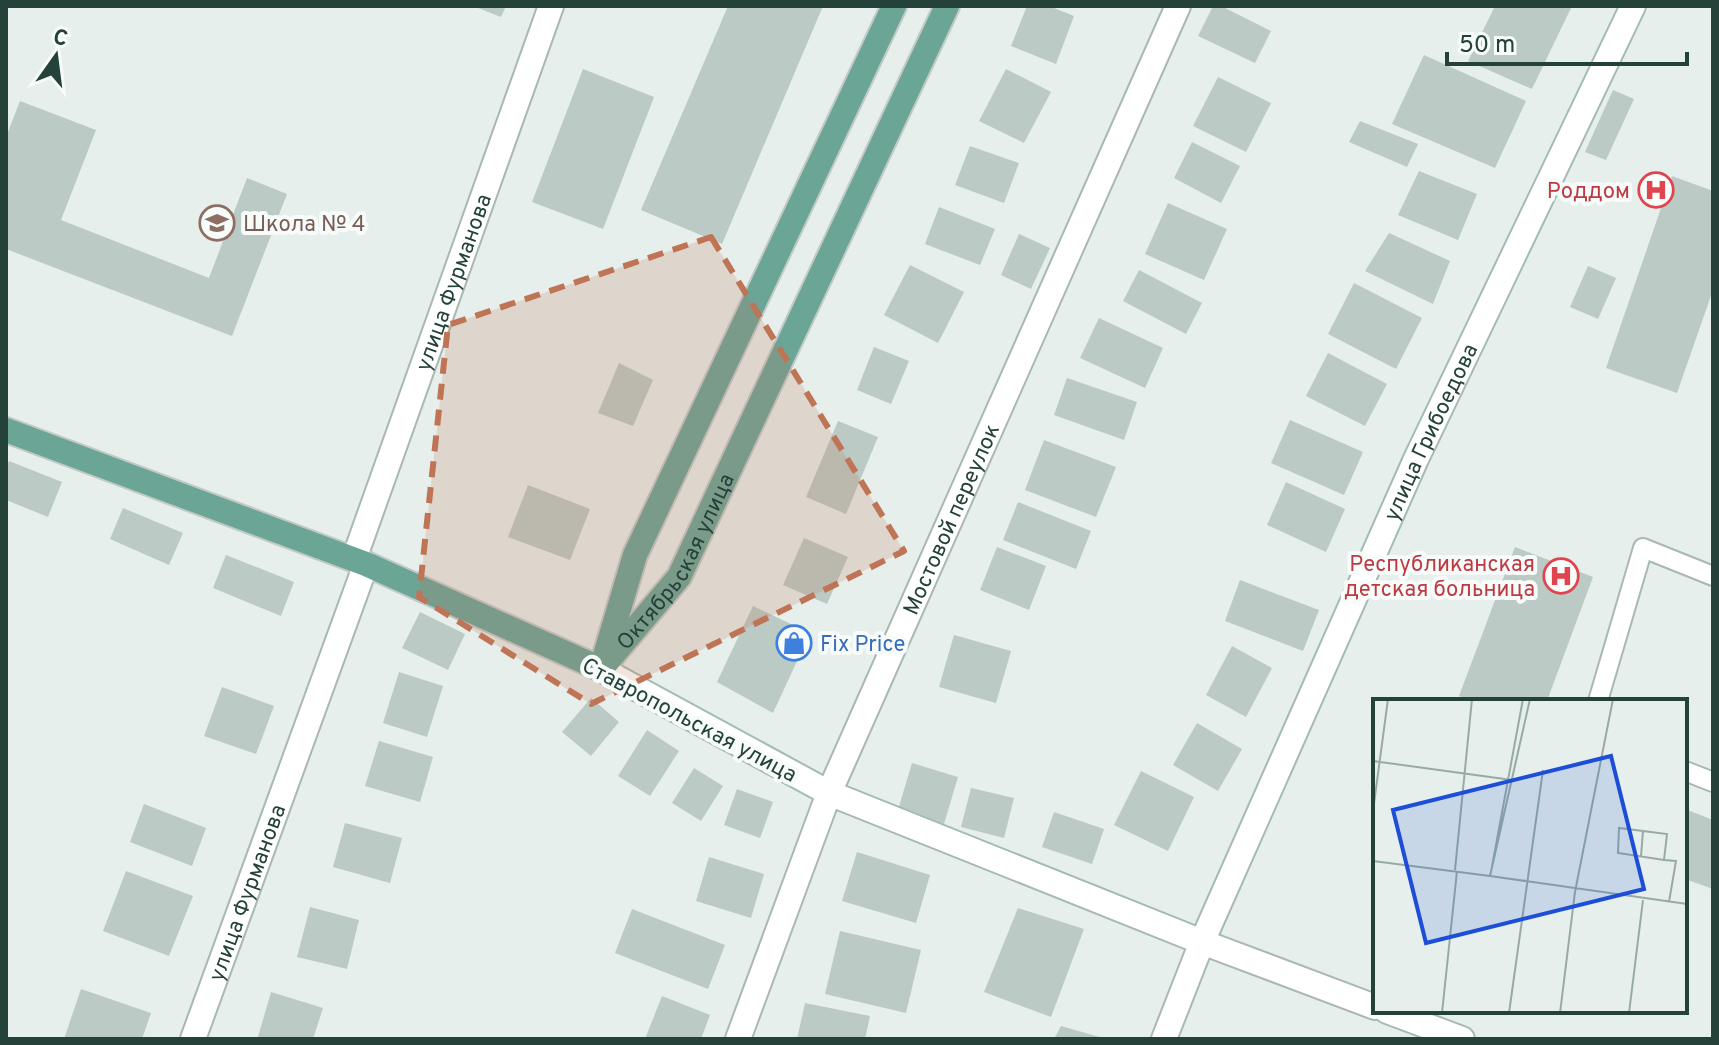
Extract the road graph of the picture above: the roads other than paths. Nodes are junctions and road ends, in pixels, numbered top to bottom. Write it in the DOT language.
graph roads {
  1 [pos="551,6"];
  2 [pos="894,6"];
  3 [pos="947,6"];
  4 [pos="1178,6"];
  5 [pos="1633,6"];
  6 [pos="6,430"];
  7 [pos="360,562"];
  8 [pos="1713,576"];
  9 [pos="601,669"];
  10 [pos="1599,699"];
  11 [pos="1687,772"];
  12 [pos="1713,782"];
  13 [pos="829,793"];
  14 [pos="1202,942"];
  15 [pos="1373,1006"];
  16 [pos="1392,1013"];
  17 [pos="193,1039"];
  18 [pos="738,1039"];
  19 [pos="1164,1039"];
  20 [pos="1462,1039"];
  1 -- 7 [label="street, улица Фурманова"];
  2 -- 9 [label="main road, Октябрьская улица"];
  3 -- 9 [label="main road, Октябрьская улица"];
  4 -- 13 [label="street, Мостовой переулок"];
  5 -- 14 [label="street, улица Грибоедова"];
  6 -- 7 [label="main road, Ставропольская улица"];
  7 -- 9 [label="main road, Ставропольская улица"];
  7 -- 17 [label="street, улица Фурманова"];
  8 -- 10 [label="lane"];
  9 -- 13 [label="street, Ставропольская улица"];
  11 -- 12 [label="lane"];
  13 -- 14 [label="street, Ставропольская улица"];
  13 -- 18 [label="street, Мостовой переулок"];
  14 -- 15 [label="street, Ставропольская улица"];
  14 -- 19 [label="street, улица Грибоедова"];
  16 -- 20 [label="street"];
}
